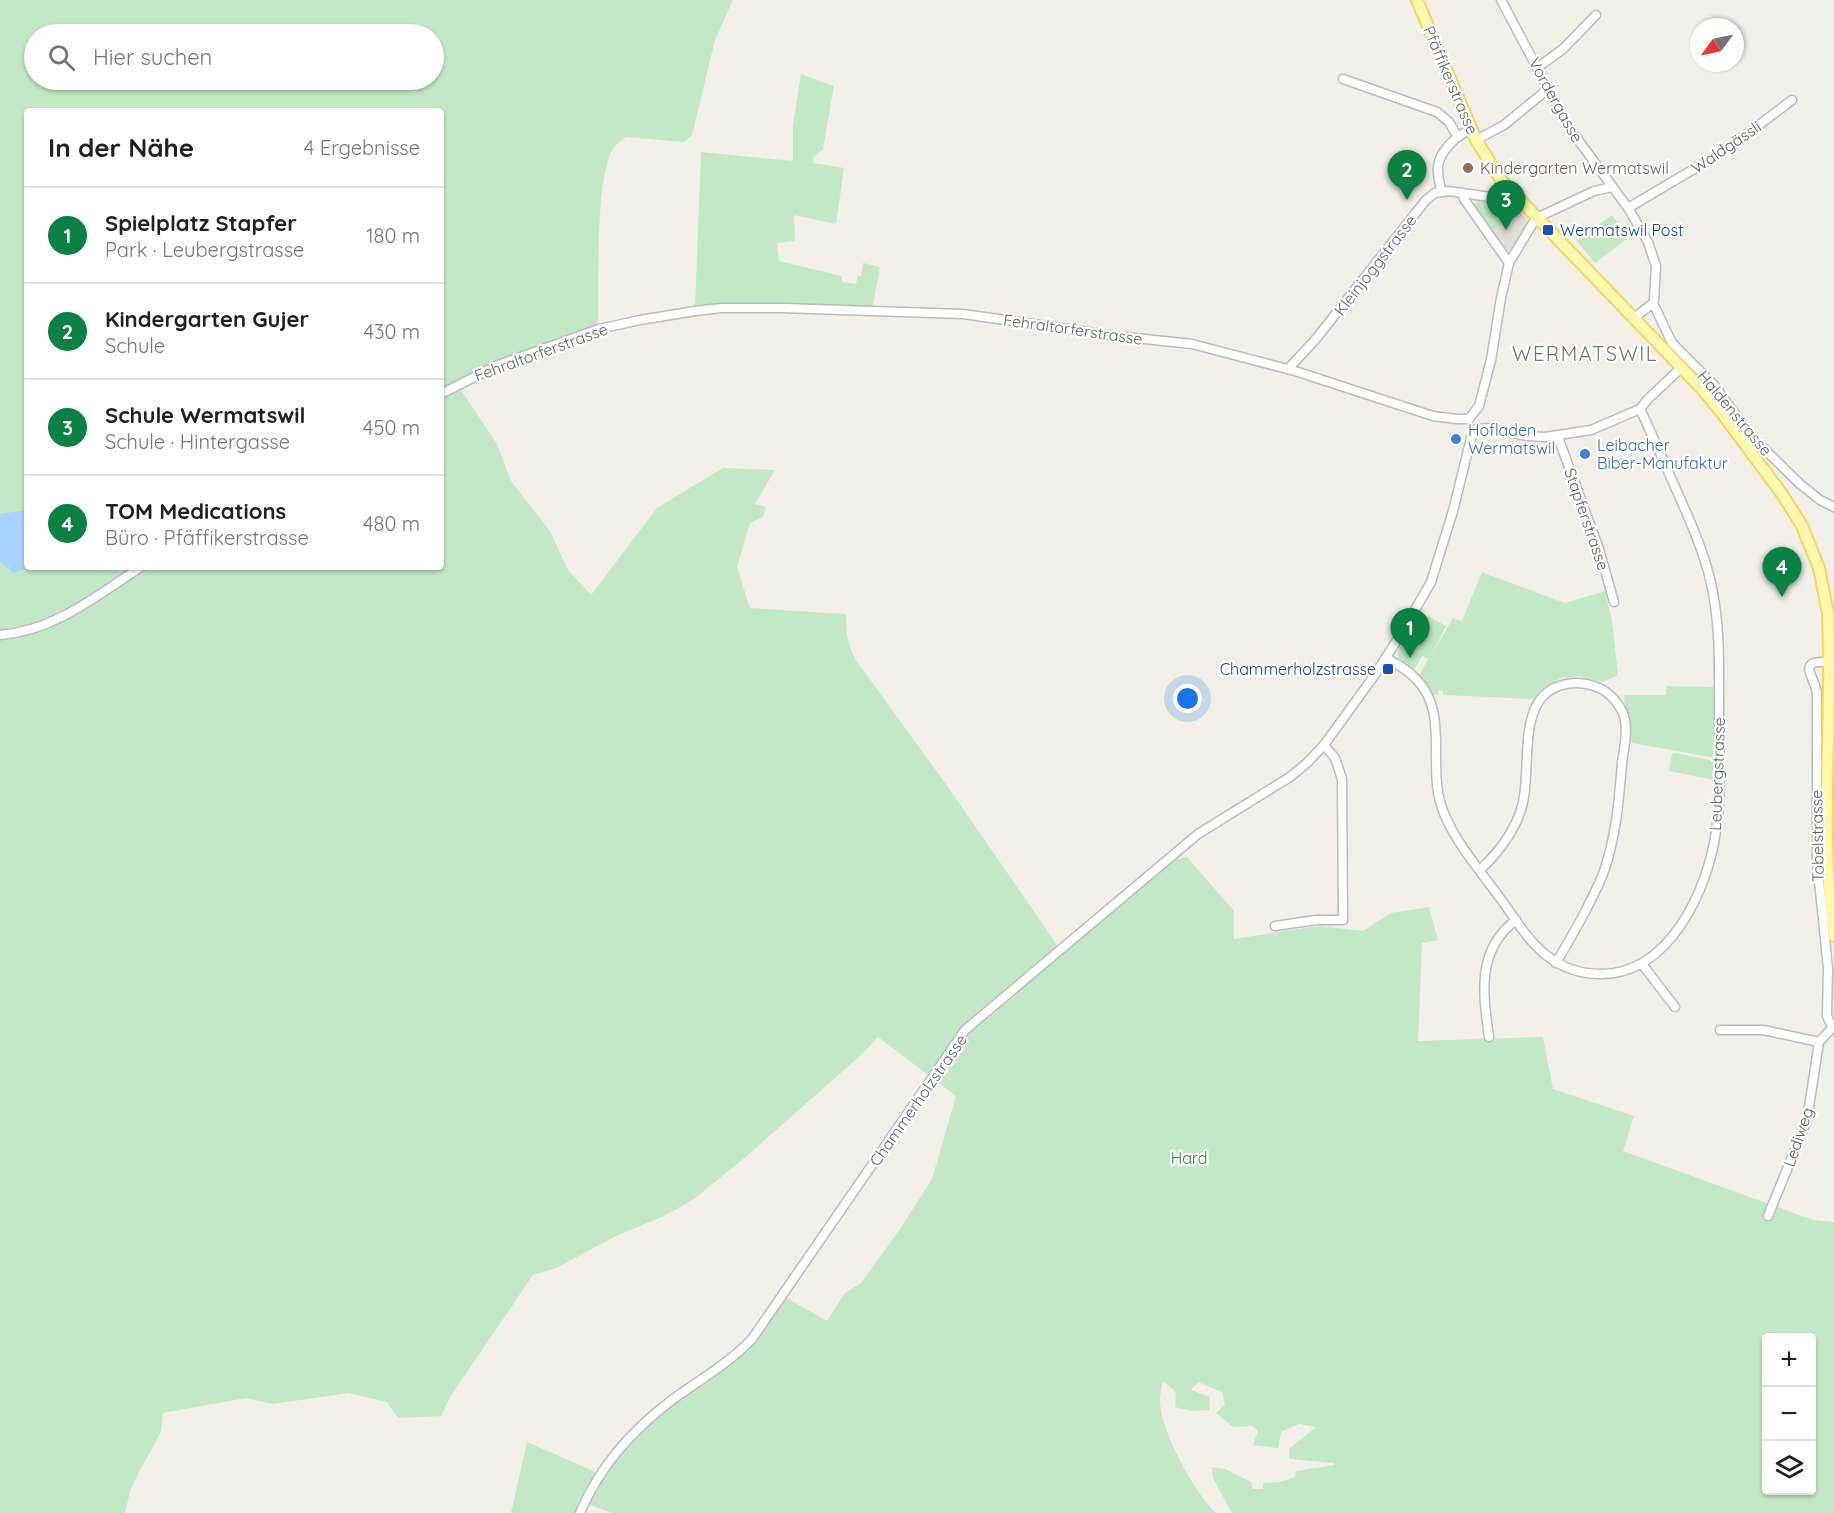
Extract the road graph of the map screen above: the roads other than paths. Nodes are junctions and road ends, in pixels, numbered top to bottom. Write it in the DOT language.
graph roads {
  1 [pos="1417,0"];
  2 [pos="1501,0"];
  3 [pos="1596,15"];
  4 [pos="1537,68"];
  5 [pos="1343,79"];
  6 [pos="1548,89"];
  7 [pos="1792,100"];
  8 [pos="1474,135"];
  9 [pos="1458,136"];
  10 [pos="1600,171"];
  11 [pos="1612,187"];
  12 [pos="1441,191"];
  13 [pos="1594,191"];
  14 [pos="1510,192"];
  15 [pos="1462,193"];
  16 [pos="1480,196"];
  17 [pos="1468,205"];
  18 [pos="1628,208"];
  19 [pos="1537,219"];
  20 [pos="1509,263"];
  21 [pos="1653,303"];
  22 [pos="1634,319"];
  23 [pos="1682,368"];
  24 [pos="1288,369"];
  25 [pos="444,392"];
  26 [pos="1640,409"];
  27 [pos="1470,419"];
  28 [pos="1476,429"];
  29 [pos="1558,437"];
  30 [pos="1834,507"];
  31 [pos="136,570"];
  32 [pos="1614,602"];
  33 [pos="0,635"];
  34 [pos="1386,658"];
  35 [pos="1828,662"];
  36 [pos="1324,745"];
  37 [pos="1480,870"];
  38 [pos="1516,920"];
  39 [pos="1275,926"];
  40 [pos="1834,936"];
  41 [pos="1556,963"];
  42 [pos="1642,964"];
  43 [pos="1675,1007"];
  44 [pos="1833,1026"];
  45 [pos="1720,1030"];
  46 [pos="1489,1037"];
  47 [pos="1820,1042"];
  48 [pos="1768,1216"];
  49 [pos="580,1513"];
  1 -- 8 [label="main road, Pfäffikerstrasse"];
  2 -- 4 [label="street, Vordergasse"];
  3 -- 4 [label="street"];
  4 -- 6 [label="street, Vordergasse"];
  5 -- 9 [label="street"];
  6 -- 8 [label="street"];
  6 -- 10 [label="street, Vordergasse"];
  7 -- 18 [label="street, Waldgässli"];
  8 -- 9 [label="street"];
  8 -- 14 [label="main road, Pfäffikerstrasse"];
  9 -- 12 [label="street"];
  10 -- 11 [label="street, Vordergasse"];
  10 -- 13 [label="street"];
  11 -- 13 [label="street"];
  11 -- 18 [label="street, Vordergasse"];
  12 -- 15 [label="street"];
  12 -- 24 [label="street, Kleinjoggstrasse"];
  13 -- 19 [label="street"];
  14 -- 16 [label="street"];
  14 -- 19 [label="main road, Pfäffikerstrasse"];
  15 -- 16 [label="street"];
  15 -- 17 [label="street"];
  16 -- 17 [label="street"];
  17 -- 20 [label="street"];
  18 -- 21 [label="street, Vordergasse"];
  19 -- 20 [label="street"];
  19 -- 22 [label="main road, Pfäffikerstrasse"];
  20 -- 27 [label="street"];
  21 -- 22 [label="street"];
  21 -- 30 [label="street, Haldenstrasse"];
  22 -- 23 [label="main road, Pfäffikerstrasse"];
  23 -- 26 [label="street"];
  23 -- 35 [label="main road, Pfäffikerstrasse"];
  24 -- 25 [label="street, Fehraltorferstrasse"];
  24 -- 27 [label="street, Fehraltorferstrasse"];
  26 -- 29 [label="street"];
  26 -- 42 [label="street, Leubergstrasse"];
  27 -- 28 [label="street"];
  28 -- 29 [label="street"];
  28 -- 34 [label="street, Chammerholzstrasse"];
  29 -- 32 [label="street, Stapferstrasse"];
  31 -- 33 [label="street"];
  34 -- 36 [label="street, Chammerholzstrasse"];
  34 -- 37 [label="street, Leubergstrasse"];
  35 -- 40 [label="main road, Pfäffikerstrasse"];
  35 -- 44 [label="street, Tobelstrasse"];
  36 -- 39 [label="street"];
  36 -- 49 [label="street, Chammerholzstrasse"];
  37 -- 38 [label="street, Leubergstrasse"];
  37 -- 41 [label="street"];
  38 -- 41 [label="street, Leubergstrasse"];
  38 -- 46 [label="street"];
  41 -- 42 [label="street, Leubergstrasse"];
  42 -- 43 [label="street"];
  44 -- 47 [label="street, Lediweg"];
  45 -- 47 [label="street"];
  47 -- 48 [label="street, Lediweg"];
}
